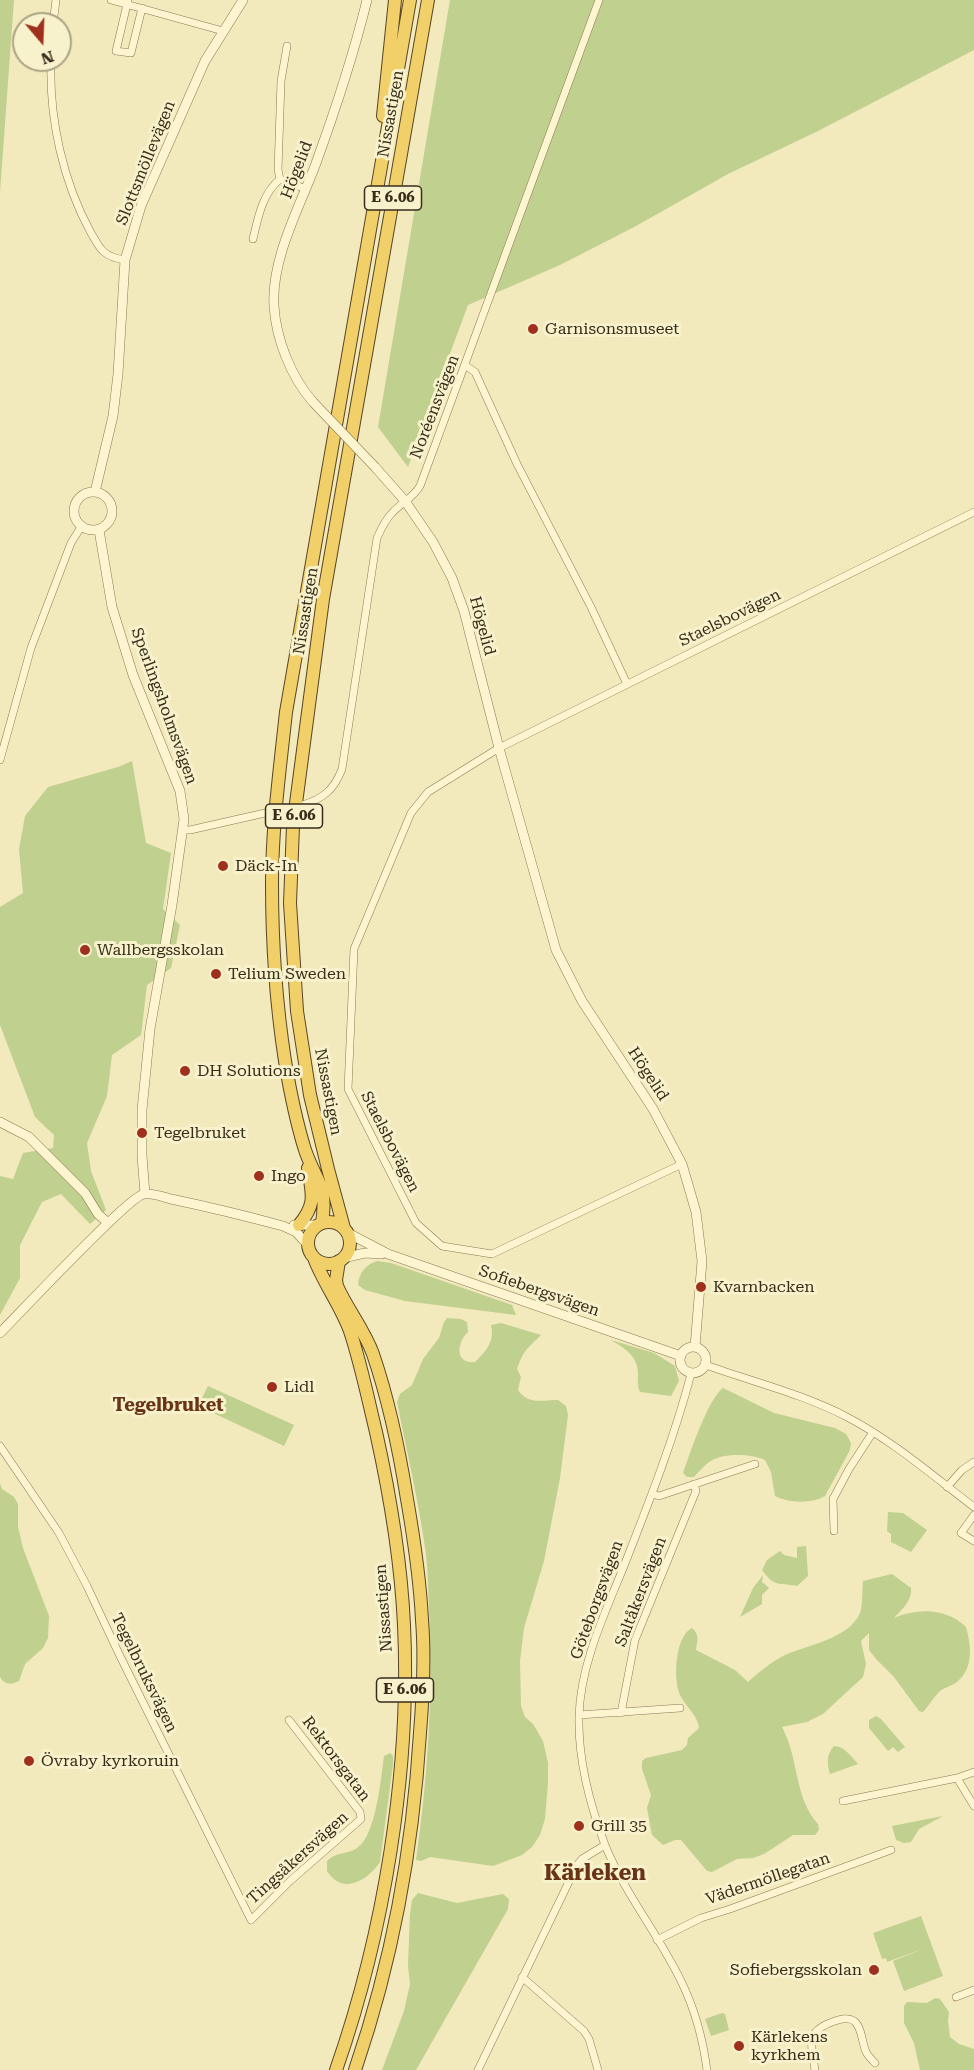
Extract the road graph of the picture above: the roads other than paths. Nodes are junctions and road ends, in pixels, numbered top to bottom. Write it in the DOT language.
graph roads {
  1 [pos="111,0"];
  2 [pos="243,0"];
  3 [pos="367,0"];
  4 [pos="395,0"];
  5 [pos="410,0"];
  6 [pos="428,0"];
  7 [pos="599,0"];
  8 [pos="127,2"];
  9 [pos="142,8"];
  10 [pos="223,31"];
  11 [pos="287,46"];
  12 [pos="52,72"];
  13 [pos="380,171"];
  14 [pos="280,180"];
  15 [pos="306,189"];
  16 [pos="253,239"];
  17 [pos="125,260"];
  18 [pos="466,366"];
  19 [pos="95,492"];
  20 [pos="405,501"];
  21 [pos="974,512"];
  22 [pos="81,527"];
  23 [pos="99,530"];
  24 [pos="627,684"];
  25 [pos="499,748"];
  26 [pos="0,760"];
  27 [pos="302,805"];
  28 [pos="265,813"];
  29 [pos="183,830"];
  30 [pos="0,1122"];
  31 [pos="306,1152"];
  32 [pos="682,1164"];
  33 [pos="145,1194"];
  34 [pos="108,1224"];
  35 [pos="320,1224"];
  36 [pos="299,1225"];
  37 [pos="283,1226"];
  38 [pos="346,1230"];
  39 [pos="308,1245"];
  40 [pos="388,1254"];
  41 [pos="314,1258"];
  42 [pos="341,1260"];
  43 [pos="0,1334"];
  44 [pos="694,1347"];
  45 [pos="681,1356"];
  46 [pos="706,1365"];
  47 [pos="691,1374"];
  48 [pos="873,1432"];
  49 [pos="0,1446"];
  50 [pos="974,1462"];
  51 [pos="754,1464"];
  52 [pos="694,1484"];
  53 [pos="947,1487"];
  54 [pos="652,1494"];
  55 [pos="974,1508"];
  56 [pos="974,1515"];
  57 [pos="834,1531"];
  58 [pos="974,1541"];
  59 [pos="680,1708"];
  60 [pos="621,1713"];
  61 [pos="579,1715"];
  62 [pos="289,1720"];
  63 [pos="974,1772"];
  64 [pos="957,1778"];
  65 [pos="843,1801"];
  66 [pos="974,1806"];
  67 [pos="362,1816"];
  68 [pos="605,1845"];
  69 [pos="891,1850"];
  70 [pos="251,1920"];
  71 [pos="657,1940"];
  72 [pos="522,1977"];
  73 [pos="974,1990"];
  74 [pos="956,1997"];
  75 [pos="875,2063"];
  76 [pos="336,2070"];
  77 [pos="355,2070"];
  78 [pos="478,2070"];
  79 [pos="598,2070"];
  80 [pos="707,2070"];
  81 [pos="815,2070"];
  1 -- 8 [label="street"];
  2 -- 10 [label="street, Slottsmöllevägen"];
  3 -- 15 [label="street, Högelid"];
  4 -- 13 [label="highway, E 6.06"];
  5 -- 13 [label="highway, E 6.06"];
  6 -- 38 [label="highway, Nissastigen / E 6.06"];
  7 -- 18 [label="street, Noréensvägen"];
  8 -- 9 [label="street"];
  8 -- 9 [label="street"];
  9 -- 10 [label="street"];
  10 -- 17 [label="street, Slottsmöllevägen"];
  11 -- 14 [label="street"];
  12 -- 17 [label="street"];
  13 -- 31 [label="highway, Nissastigen / E 6.06"];
  14 -- 15 [label="street"];
  14 -- 16 [label="street"];
  15 -- 20 [label="street, Högelid, bridge"];
  17 -- 19 [label="street, Slottsmöllevägen"];
  18 -- 20 [label="street, Noréensvägen"];
  18 -- 24 [label="street"];
  19 -- 22 [label="street"];
  19 -- 23 [label="street"];
  20 -- 25 [label="street, Högelid"];
  20 -- 27 [label="street, Noréensvägen"];
  21 -- 24 [label="street, Staelsbovägen"];
  22 -- 23 [label="street"];
  22 -- 26 [label="street"];
  23 -- 29 [label="street, Sperlingsholmsvägen"];
  24 -- 25 [label="street, Staelsbovägen"];
  25 -- 32 [label="street, Högelid"];
  25 -- 32 [label="street, Staelsbovägen"];
  28 -- 29 [label="street"];
  29 -- 33 [label="street, Sperlingsholmsvägen"];
  30 -- 34 [label="street"];
  31 -- 35 [label="highway, Nissastigen / E 6.06"];
  31 -- 36 [label="highway, E 6.06"];
  32 -- 44 [label="street, Högelid"];
  33 -- 34 [label="street"];
  33 -- 37 [label="street"];
  34 -- 43 [label="street"];
  35 -- 36 [label="street"];
  35 -- 38 [label="highway"];
  35 -- 39 [label="highway, E 6.06"];
  36 -- 37 [label="street"];
  37 -- 39 [label="street"];
  38 -- 40 [label="street, Sofiebergsvägen"];
  38 -- 42 [label="highway, E 6.06"];
  39 -- 41 [label="highway, E 6.06"];
  40 -- 42 [label="street, Sofiebergsvägen"];
  40 -- 45 [label="street, Sofiebergsvägen"];
  41 -- 42 [label="highway"];
  41 -- 76 [label="highway, Nissastigen / E 6.06"];
  42 -- 77 [label="highway, E 6.06"];
  44 -- 45 [label="street"];
  44 -- 46 [label="street"];
  45 -- 47 [label="street"];
  46 -- 47 [label="street"];
  46 -- 48 [label="street"];
  47 -- 54 [label="street, Göteborgsvägen"];
  48 -- 53 [label="street"];
  48 -- 57 [label="street"];
  49 -- 70 [label="street, Tegelbruksvägen"];
  50 -- 53 [label="street"];
  51 -- 52 [label="street"];
  52 -- 54 [label="street"];
  52 -- 60 [label="street, Saltåkersvägen"];
  53 -- 55 [label="street"];
  54 -- 61 [label="street, Göteborgsvägen"];
  56 -- 58 [label="street"];
  59 -- 60 [label="street"];
  60 -- 61 [label="street"];
  61 -- 68 [label="street, Göteborgsvägen"];
  62 -- 67 [label="street, Rektorsgatan"];
  63 -- 64 [label="street"];
  64 -- 65 [label="street"];
  64 -- 66 [label="street"];
  67 -- 70 [label="street, Tingsåkersvägen"];
  68 -- 71 [label="street, Göteborgsvägen"];
  68 -- 72 [label="street"];
  69 -- 71 [label="street, Vädermöllegatan"];
  71 -- 80 [label="street, Göteborgsvägen"];
  72 -- 78 [label="street"];
  72 -- 79 [label="street"];
  73 -- 74 [label="street"];
  75 -- 81 [label="street"];
}
